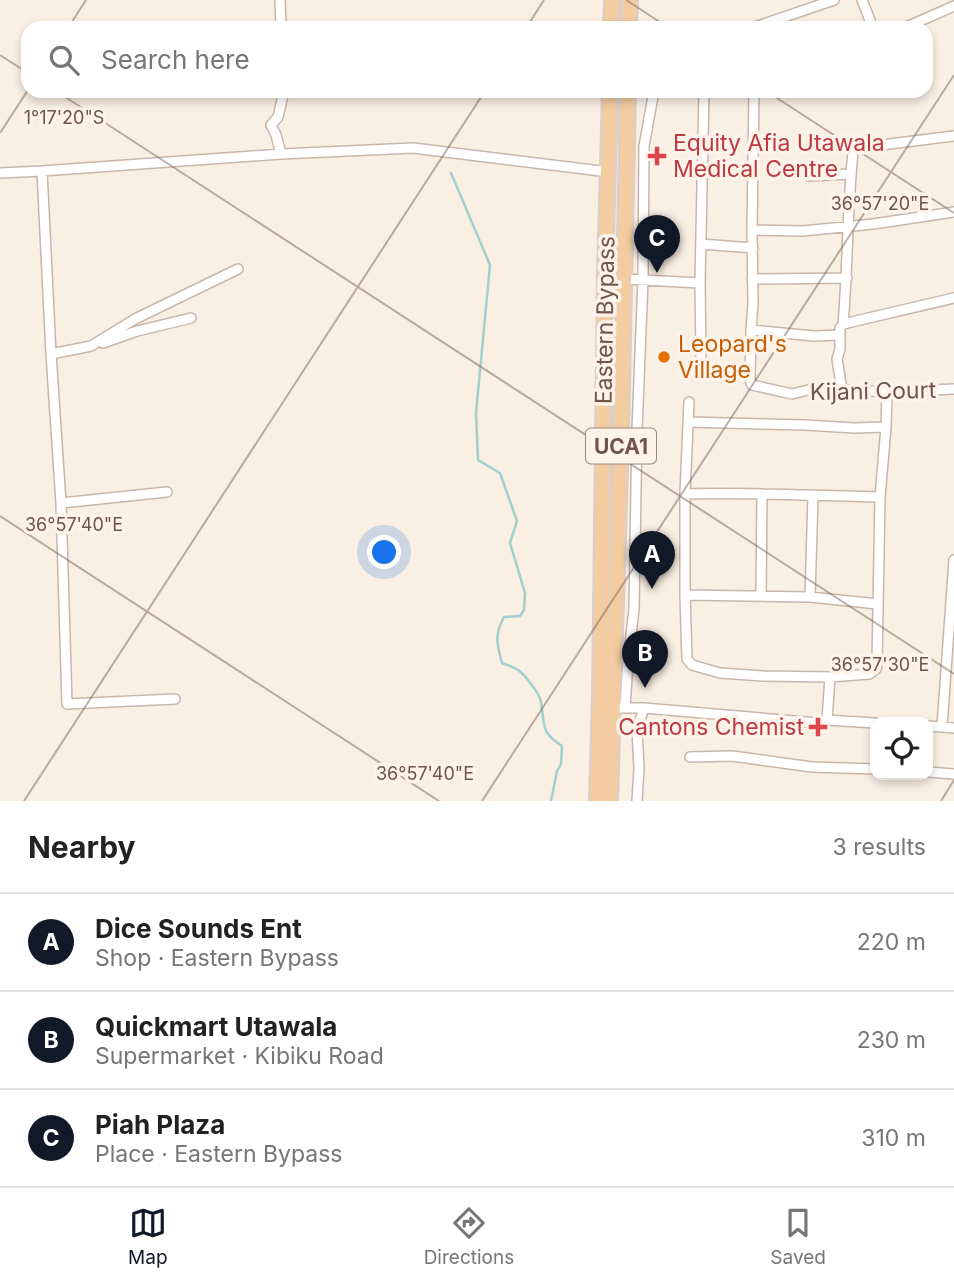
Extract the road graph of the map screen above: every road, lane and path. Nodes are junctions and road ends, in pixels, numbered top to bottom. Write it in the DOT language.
graph roads {
  1 [pos="280,0"];
  2 [pos="612,0"];
  3 [pos="630,0"];
  4 [pos="834,0"];
  5 [pos="862,0"];
  6 [pos="954,6"];
  7 [pos="281,21"];
  8 [pos="611,21"];
  9 [pos="629,21"];
  10 [pos="772,21"];
  11 [pos="870,21"];
  12 [pos="920,21"];
  13 [pos="282,98"];
  14 [pos="610,98"];
  15 [pos="628,98"];
  16 [pos="652,98"];
  17 [pos="704,98"];
  18 [pos="754,98"];
  19 [pos="954,136"];
  20 [pos="626,146"];
  21 [pos="644,146"];
  22 [pos="281,153"];
  23 [pos="42,171"];
  24 [pos="609,172"];
  25 [pos="0,173"];
  26 [pos="851,174"];
  27 [pos="809,176"];
  28 [pos="954,212"];
  29 [pos="848,226"];
  30 [pos="752,230"];
  31 [pos="701,244"];
  32 [pos="753,248"];
  33 [pos="238,269"];
  34 [pos="752,278"];
  35 [pos="847,278"];
  36 [pos="624,279"];
  37 [pos="643,279"];
  38 [pos="700,283"];
  39 [pos="954,298"];
  40 [pos="191,318"];
  41 [pos="843,324"];
  42 [pos="751,330"];
  43 [pos="839,335"];
  44 [pos="91,346"];
  45 [pos="51,355"];
  46 [pos="701,356"];
  47 [pos="622,380"];
  48 [pos="639,380"];
  49 [pos="954,389"];
  50 [pos="842,390"];
  51 [pos="887,392"];
  52 [pos="689,401"];
  53 [pos="688,422"];
  54 [pos="886,427"];
  55 [pos="603,436"];
  56 [pos="621,436"];
  57 [pos="167,492"];
  58 [pos="685,494"];
  59 [pos="762,494"];
  60 [pos="813,496"];
  61 [pos="880,497"];
  62 [pos="61,503"];
  63 [pos="954,560"];
  64 [pos="636,562"];
  65 [pos="617,563"];
  66 [pos="954,580"];
  67 [pos="685,595"];
  68 [pos="761,596"];
  69 [pos="810,597"];
  70 [pos="878,604"];
  71 [pos="830,677"];
  72 [pos="950,683"];
  73 [pos="175,699"];
  74 [pos="619,708"];
  75 [pos="644,708"];
  76 [pos="827,720"];
  77 [pos="870,723"];
  78 [pos="933,726"];
  79 [pos="942,726"];
  80 [pos="954,728"];
  81 [pos="690,757"];
  82 [pos="870,769"];
  83 [pos="933,772"];
  84 [pos="954,774"];
  85 [pos="597,801"];
  86 [pos="610,801"];
  87 [pos="638,801"];
  1 -- 7 [label="street"];
  2 -- 8 [label="main road"];
  3 -- 9 [label="main road"];
  4 -- 10 [label="street"];
  5 -- 11 [label="street"];
  6 -- 12 [label="street"];
  13 -- 22 [label="street"];
  14 -- 24 [label="main road, Eastern Bypass / UCA1"];
  15 -- 20 [label="main road, Eastern Bypass / UCA1"];
  16 -- 21 [label="street"];
  17 -- 31 [label="street"];
  18 -- 30 [label="street, Kijani Court"];
  19 -- 26 [label="street"];
  20 -- 21 [label="street"];
  20 -- 36 [label="main road, Eastern Bypass / UCA1"];
  21 -- 37 [label="street"];
  22 -- 23 [label="street"];
  22 -- 24 [label="street"];
  23 -- 25 [label="street"];
  23 -- 45 [label="street"];
  24 -- 55 [label="main road, Eastern Bypass / UCA1"];
  26 -- 27 [label="street"];
  26 -- 29 [label="street"];
  28 -- 29 [label="street"];
  29 -- 30 [label="street"];
  29 -- 35 [label="street"];
  30 -- 32 [label="street, Kijani Court"];
  31 -- 32 [label="street"];
  31 -- 38 [label="street"];
  32 -- 34 [label="street, Kijani Court"];
  33 -- 44 [label="street"];
  34 -- 35 [label="street"];
  34 -- 42 [label="street, Kijani Court"];
  35 -- 41 [label="street"];
  36 -- 37 [label="street"];
  36 -- 47 [label="main road, Eastern Bypass / UCA1"];
  37 -- 38 [label="street"];
  37 -- 48 [label="street"];
  38 -- 46 [label="street"];
  39 -- 41 [label="street"];
  40 -- 44 [label="street"];
  41 -- 43 [label="street"];
  42 -- 43 [label="street"];
  42 -- 50 [label="street, Kijani Court"];
  43 -- 50 [label="street"];
  44 -- 45 [label="street"];
  45 -- 62 [label="street"];
  47 -- 48 [label="street"];
  47 -- 56 [label="main road, Eastern Bypass / UCA1"];
  48 -- 64 [label="street"];
  49 -- 51 [label="street, Kijani Court"];
  50 -- 51 [label="street, Kijani Court"];
  51 -- 54 [label="street"];
  52 -- 53 [label="street"];
  53 -- 54 [label="street"];
  53 -- 58 [label="street"];
  54 -- 61 [label="street"];
  55 -- 56 [label="main road"];
  55 -- 85 [label="main road, Eastern Bypass / UCA1"];
  56 -- 65 [label="main road, Eastern Bypass / UCA1"];
  57 -- 62 [label="street"];
  58 -- 59 [label="street"];
  58 -- 67 [label="street"];
  59 -- 60 [label="street"];
  59 -- 68 [label="street"];
  60 -- 61 [label="street"];
  60 -- 69 [label="street"];
  61 -- 70 [label="street"];
  62 -- 73 [label="street"];
  63 -- 66 [label="street"];
  64 -- 65 [label="street"];
  64 -- 74 [label="street"];
  65 -- 74 [label="main road, Eastern Bypass / UCA1"];
  66 -- 72 [label="street"];
  67 -- 68 [label="street"];
  67 -- 71 [label="street"];
  68 -- 69 [label="street"];
  69 -- 70 [label="street"];
  70 -- 71 [label="street"];
  71 -- 76 [label="street"];
  72 -- 79 [label="street"];
  74 -- 75 [label="street"];
  74 -- 86 [label="main road, Eastern Bypass / UCA1"];
  75 -- 76 [label="street"];
  75 -- 87 [label="street"];
  76 -- 77 [label="street"];
  78 -- 79 [label="street"];
  79 -- 80 [label="street"];
  81 -- 82 [label="street"];
  83 -- 84 [label="street"];
}
